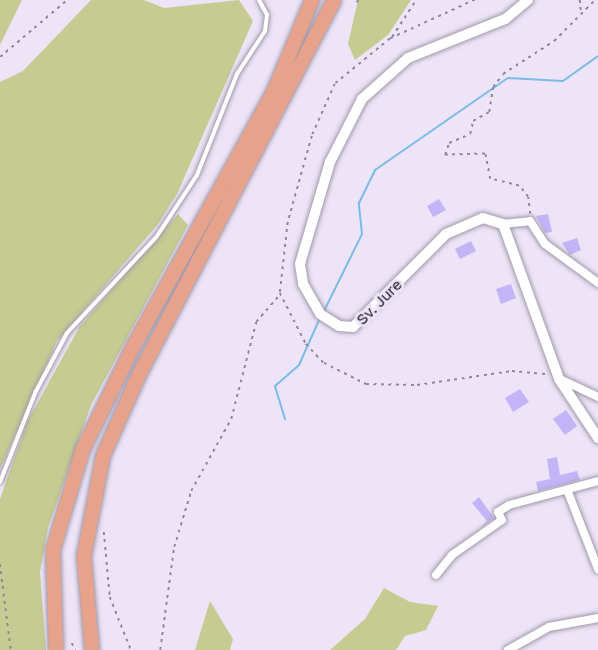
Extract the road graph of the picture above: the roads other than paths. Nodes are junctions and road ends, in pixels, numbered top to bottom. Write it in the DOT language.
graph roads {
  1 [pos="259,0"];
  2 [pos="312,0"];
  3 [pos="334,0"];
  4 [pos="528,0"];
  5 [pos="503,224"];
  6 [pos="598,283"];
  7 [pos="559,379"];
  8 [pos="598,397"];
  9 [pos="598,438"];
  10 [pos="598,481"];
  11 [pos="0,482"];
  12 [pos="568,492"];
  13 [pos="598,569"];
  14 [pos="436,575"];
  15 [pos="598,618"];
  16 [pos="56,650"];
  17 [pos="92,650"];
  18 [pos="508,650"];
  1 -- 11 [label="lane"];
  2 -- 16 [label="highway"];
  3 -- 17 [label="highway"];
  4 -- 5 [label="street, Sv. Jure"];
  5 -- 6 [label="street"];
  5 -- 7 [label="street"];
  7 -- 8 [label="street"];
  7 -- 9 [label="street"];
  10 -- 12 [label="street"];
  12 -- 13 [label="street"];
  12 -- 14 [label="street"];
  15 -- 18 [label="street"];
}
